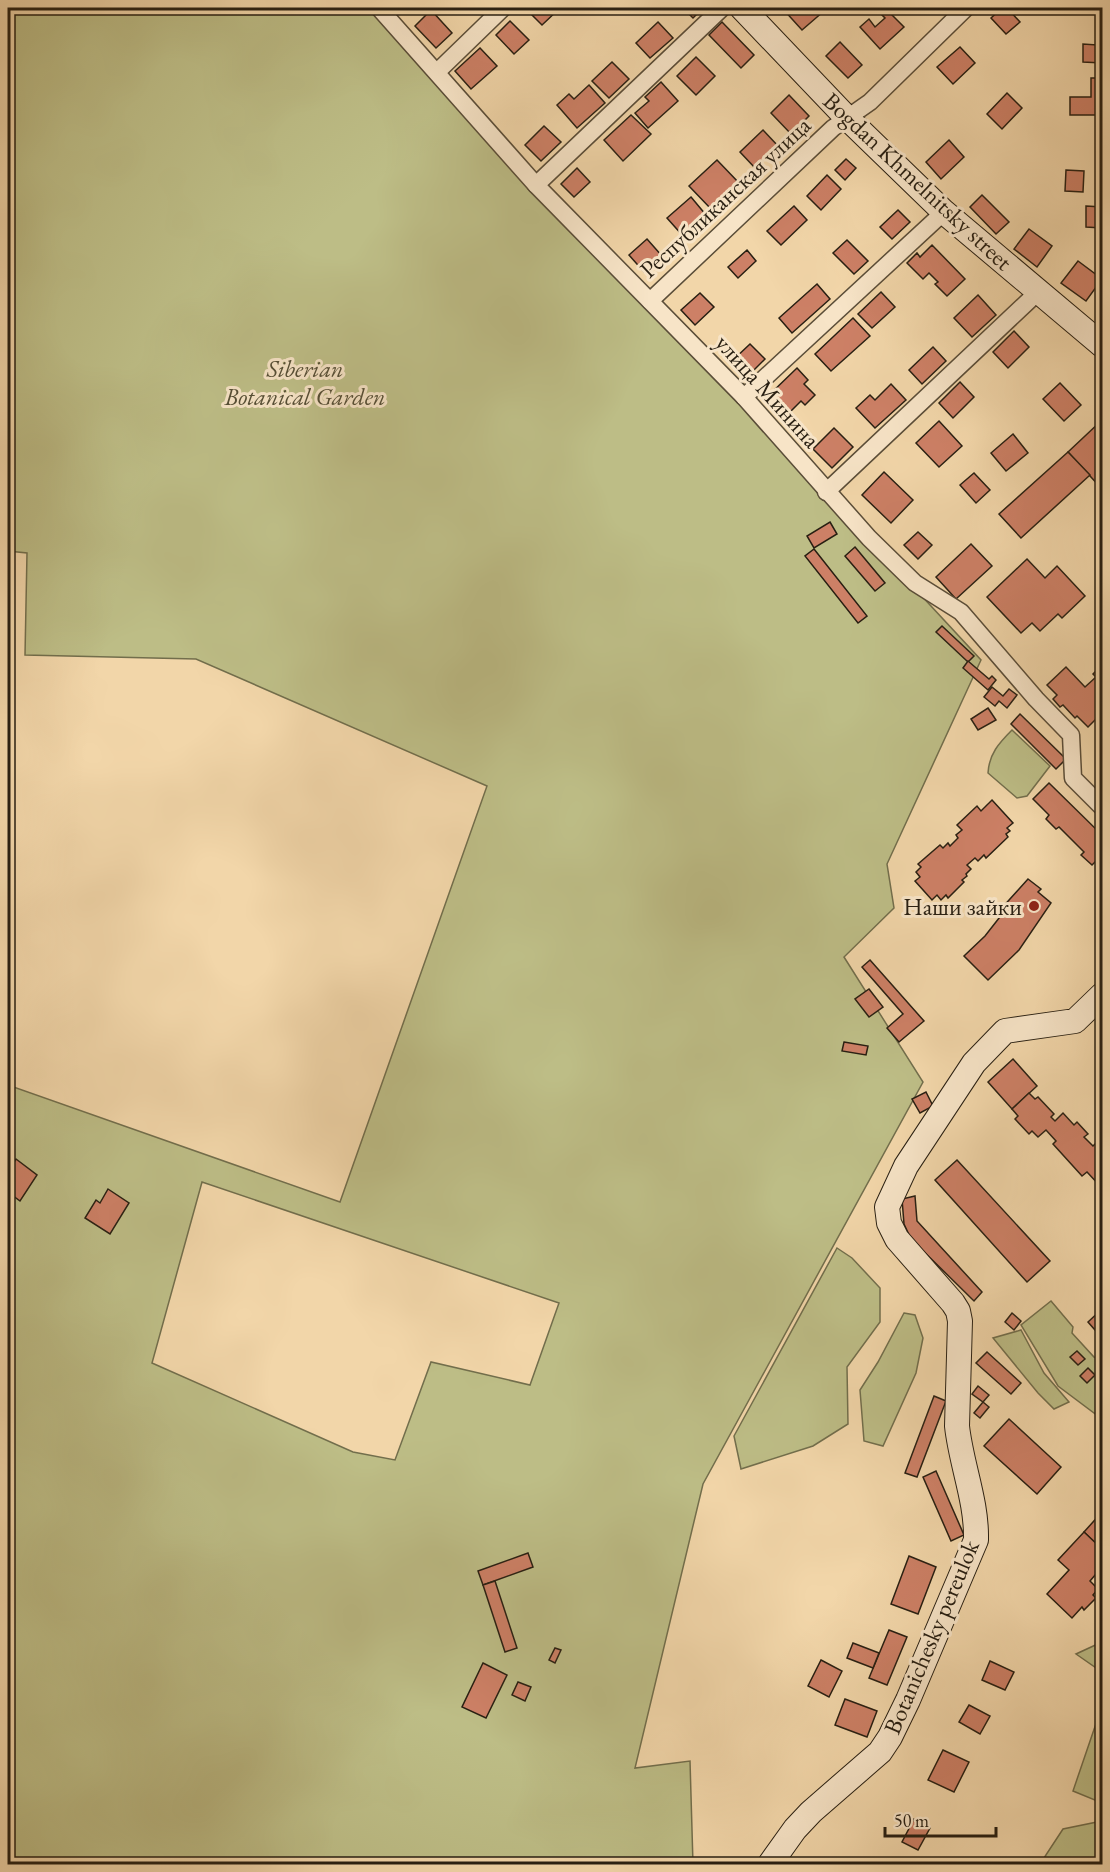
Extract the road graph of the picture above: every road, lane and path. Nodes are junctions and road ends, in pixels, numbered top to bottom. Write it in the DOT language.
graph roads {
  1 [pos="379,8"];
  2 [pos="503,8"];
  3 [pos="722,8"];
  4 [pos="742,8"];
  5 [pos="966,8"];
  6 [pos="437,72"];
  7 [pos="847,118"];
  8 [pos="536,185"];
  9 [pos="944,212"];
  10 [pos="1038,292"];
  11 [pos="650,301"];
  12 [pos="1102,345"];
  13 [pos="744,397"];
  14 [pos="826,492"];
  15 [pos="1102,807"];
  16 [pos="1102,995"];
  17 [pos="770,1864"];
  1 -- 6 [label="street, улица Минина"];
  2 -- 6 [label="street"];
  3 -- 8 [label="street"];
  4 -- 7 [label="street, Bogdan Khmelnitsky street"];
  5 -- 7 [label="street, Республиканская улица"];
  6 -- 8 [label="street, улица Минина"];
  7 -- 9 [label="street, Bogdan Khmelnitsky street"];
  7 -- 11 [label="street, Республиканская улица"];
  8 -- 11 [label="street, улица Минина"];
  9 -- 10 [label="street, Bogdan Khmelnitsky street"];
  9 -- 13 [label="street"];
  10 -- 12 [label="street, Bogdan Khmelnitsky street"];
  10 -- 14 [label="street"];
  11 -- 13 [label="street, улица Минина"];
  13 -- 14 [label="street, улица Минина"];
  14 -- 15 [label="street, улица Минина"];
  16 -- 17 [label="street, Botanichesky pereulok"];
}
